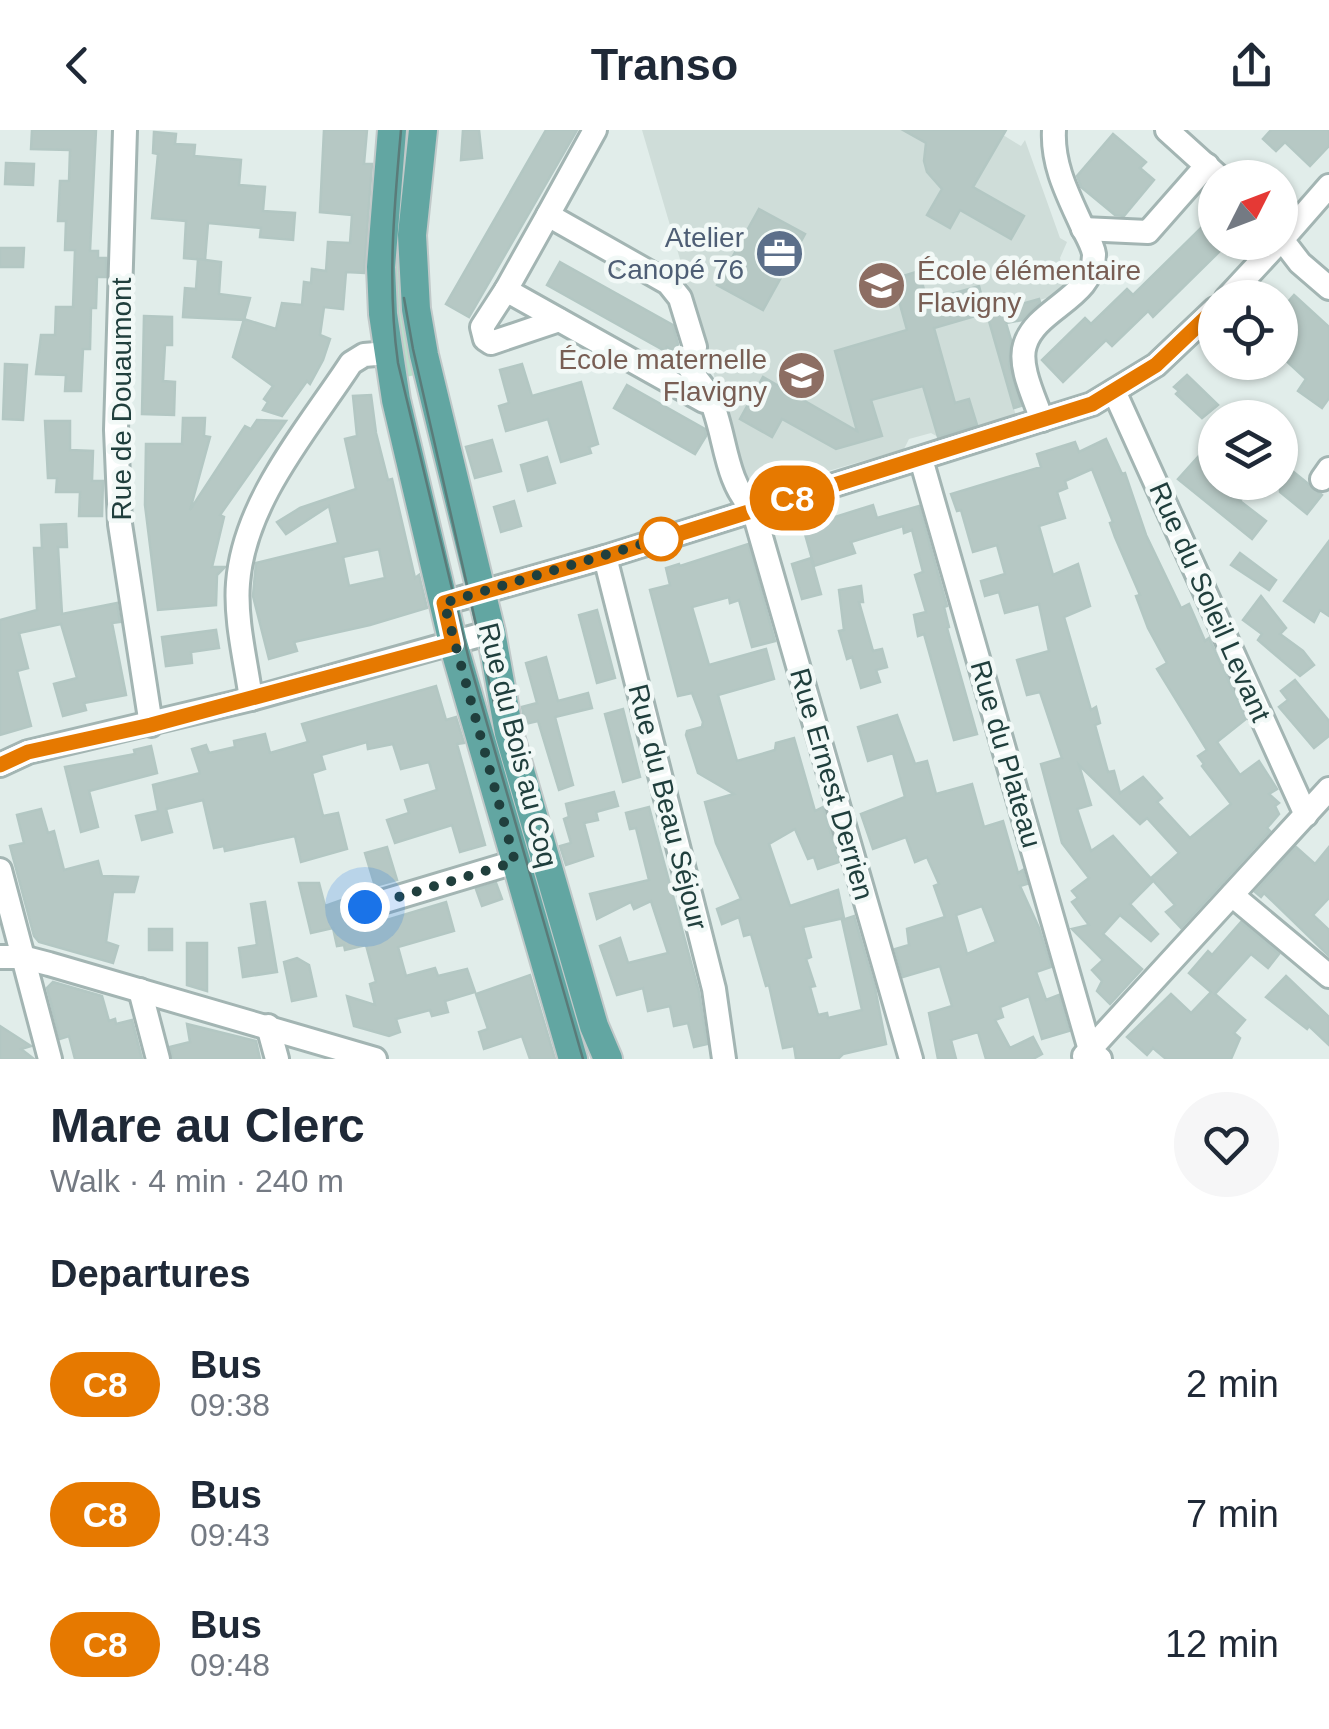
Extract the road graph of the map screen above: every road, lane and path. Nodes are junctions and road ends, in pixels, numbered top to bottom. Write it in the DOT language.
graph roads {
  1 [pos="125,130"];
  2 [pos="392,130"];
  3 [pos="423,130"];
  4 [pos="596,130"];
  5 [pos="1054,130"];
  6 [pos="1167,130"];
  7 [pos="1201,160"];
  8 [pos="1198,185"];
  9 [pos="1329,186"];
  10 [pos="548,215"];
  11 [pos="1298,220"];
  12 [pos="1083,229"];
  13 [pos="1262,260"];
  14 [pos="1297,260"];
  15 [pos="1244,280"];
  16 [pos="1329,288"];
  17 [pos="506,290"];
  18 [pos="559,320"];
  19 [pos="1198,325"];
  20 [pos="388,353"];
  21 [pos="1114,390"];
  22 [pos="712,405"];
  23 [pos="1042,420"];
  24 [pos="922,459"];
  25 [pos="752,509"];
  26 [pos="605,557"];
  27 [pos="481,593"];
  28 [pos="444,603"];
  29 [pos="491,632"];
  30 [pos="453,644"];
  31 [pos="251,699"];
  32 [pos="151,725"];
  33 [pos="0,765"];
  34 [pos="1329,789"];
  35 [pos="1306,814"];
  36 [pos="515,862"];
  37 [pos="0,870"];
  38 [pos="1232,895"];
  39 [pos="365,907"];
  40 [pos="11,957"];
  41 [pos="1329,976"];
  42 [pos="140,990"];
  43 [pos="268,1026"];
  44 [pos="1090,1056"];
  45 [pos="50,1059"];
  46 [pos="158,1059"];
  47 [pos="277,1059"];
  48 [pos="375,1059"];
  49 [pos="573,1059"];
  50 [pos="608,1059"];
  51 [pos="724,1059"];
  52 [pos="911,1059"];
  1 -- 32 [label="street, Rue de Douaumont"];
  2 -- 20 [label="main road, Rue du Bois au Coq"];
  3 -- 27 [label="main road, Rue du Bois au Coq"];
  4 -- 10 [label="street"];
  5 -- 12 [label="street"];
  6 -- 7 [label="street"];
  8 -- 12 [label="street"];
  9 -- 11 [label="street"];
  10 -- 17 [label="street"];
  10 -- 22 [label="street, Rue Ernest Derrien"];
  12 -- 23 [label="street"];
  13 -- 15 [label="street"];
  14 -- 16 [label="street"];
  17 -- 18 [label="street"];
  17 -- 18 [label="street"];
  18 -- 22 [label="street"];
  19 -- 21 [label="street"];
  20 -- 28 [label="main road, Rue du Bois au Coq"];
  20 -- 31 [label="street"];
  21 -- 23 [label="street"];
  21 -- 35 [label="street, Rue du Soleil Levant"];
  22 -- 25 [label="street, Rue Ernest Derrien"];
  23 -- 24 [label="street"];
  24 -- 25 [label="street"];
  24 -- 44 [label="street, Rue du Plateau"];
  25 -- 26 [label="street"];
  25 -- 52 [label="street, Rue Ernest Derrien"];
  26 -- 27 [label="street"];
  26 -- 51 [label="street, Rue du Beau Séjour"];
  27 -- 28 [label="street"];
  27 -- 29 [label="main road, Rue du Bois au Coq"];
  28 -- 30 [label="main road, Rue du Bois au Coq"];
  29 -- 30 [label="street"];
  29 -- 50 [label="main road, Rue du Bois au Coq"];
  30 -- 31 [label="street"];
  30 -- 36 [label="main road, Rue du Bois au Coq"];
  31 -- 32 [label="street"];
  32 -- 33 [label="street"];
  34 -- 35 [label="street"];
  35 -- 38 [label="street"];
  36 -- 39 [label="street"];
  36 -- 49 [label="main road, Rue du Bois au Coq"];
  37 -- 40 [label="street"];
  38 -- 41 [label="street"];
  38 -- 44 [label="street"];
  40 -- 42 [label="street"];
  40 -- 45 [label="street"];
  42 -- 43 [label="street"];
  42 -- 46 [label="street"];
  43 -- 47 [label="street"];
  43 -- 48 [label="street"];
}
